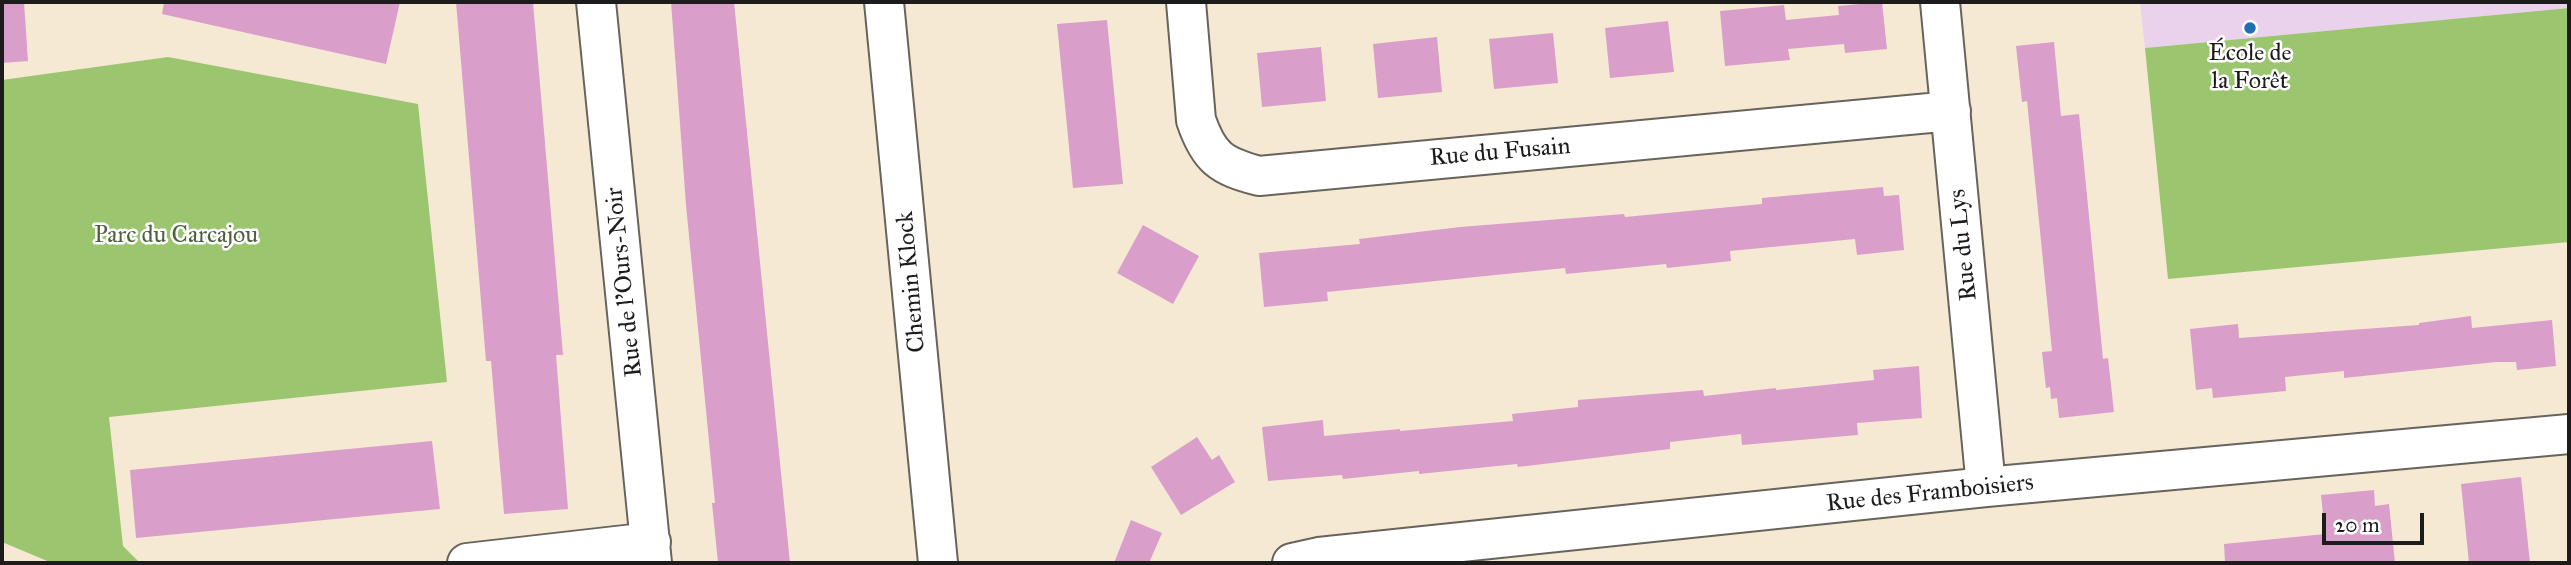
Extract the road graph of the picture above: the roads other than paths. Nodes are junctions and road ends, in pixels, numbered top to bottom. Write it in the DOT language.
graph roads {
  1 [pos="596,2"];
  2 [pos="884,2"];
  3 [pos="1186,2"];
  4 [pos="1940,2"];
  5 [pos="1951,111"];
  6 [pos="2569,434"];
  7 [pos="1986,487"];
  8 [pos="652,553"];
  9 [pos="467,563"];
  10 [pos="938,563"];
  11 [pos="1292,563"];
  1 -- 8 [label="street, Rue de l'Ours-Noir"];
  2 -- 10 [label="street, Chemin Klock"];
  3 -- 5 [label="street, Rue du Fusain"];
  4 -- 5 [label="street, Rue du Lys"];
  5 -- 7 [label="street, Rue du Lys"];
  6 -- 7 [label="street, Rue des Framboisiers"];
  7 -- 11 [label="street, Rue des Framboisiers"];
  8 -- 9 [label="street"];
}
